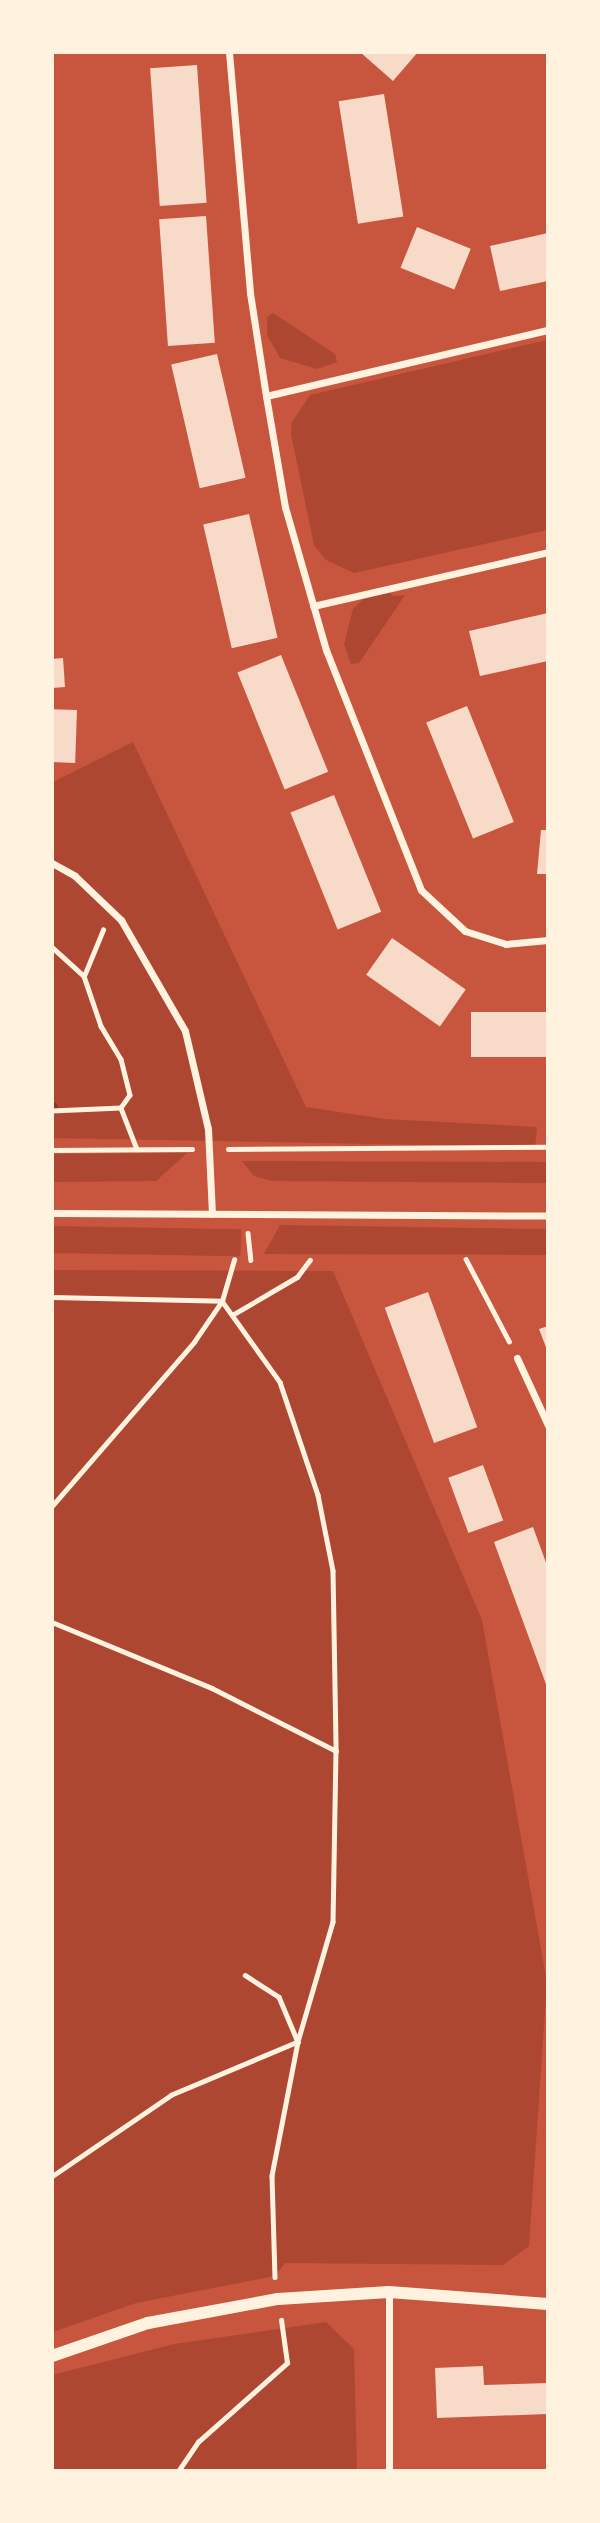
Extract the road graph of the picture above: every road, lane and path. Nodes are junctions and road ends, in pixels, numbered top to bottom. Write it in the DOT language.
graph roads {
  1 [pos="229,52"];
  2 [pos="548,330"];
  3 [pos="266,396"];
  4 [pos="548,552"];
  5 [pos="313,607"];
  6 [pos="52,863"];
  7 [pos="103,930"];
  8 [pos="548,940"];
  9 [pos="52,947"];
  10 [pos="84,976"];
  11 [pos="121,1108"];
  12 [pos="52,1111"];
  13 [pos="548,1147"];
  14 [pos="137,1149"];
  15 [pos="210,1149"];
  16 [pos="52,1150"];
  17 [pos="52,1213"];
  18 [pos="212,1214"];
  19 [pos="247,1215"];
  20 [pos="548,1216"];
  21 [pos="466,1259"];
  22 [pos="234,1260"];
  23 [pos="251,1260"];
  24 [pos="310,1260"];
  25 [pos="52,1297"];
  26 [pos="222,1301"];
  27 [pos="234,1314"];
  28 [pos="517,1357"];
  29 [pos="548,1425"];
  30 [pos="52,1506"];
  31 [pos="52,1622"];
  32 [pos="336,1751"];
  33 [pos="245,1976"];
  34 [pos="298,2042"];
  35 [pos="52,2177"];
  36 [pos="388,2292"];
  37 [pos="278,2299"];
  38 [pos="548,2304"];
  39 [pos="52,2356"];
  40 [pos="179,2470"];
  41 [pos="389,2470"];
  1 -- 3 [label="street"];
  2 -- 3 [label="street"];
  3 -- 5 [label="street"];
  4 -- 5 [label="street"];
  5 -- 8 [label="street"];
  6 -- 15 [label="street"];
  7 -- 10 [label="path"];
  9 -- 10 [label="path"];
  10 -- 11 [label="path"];
  11 -- 12 [label="path"];
  11 -- 14 [label="path"];
  13 -- 15 [label="path"];
  14 -- 15 [label="path"];
  14 -- 16 [label="path"];
  15 -- 18 [label="street"];
  17 -- 18 [label="street"];
  18 -- 19 [label="street"];
  19 -- 20 [label="street"];
  19 -- 23 [label="path"];
  21 -- 28 [label="path"];
  22 -- 26 [label="path"];
  24 -- 27 [label="path"];
  25 -- 26 [label="path"];
  26 -- 27 [label="path"];
  26 -- 30 [label="path"];
  27 -- 32 [label="path"];
  28 -- 29 [label="street"];
  31 -- 32 [label="path"];
  32 -- 34 [label="path"];
  33 -- 34 [label="path"];
  34 -- 35 [label="path"];
  34 -- 37 [label="path"];
  36 -- 37 [label="street"];
  36 -- 38 [label="street"];
  36 -- 41 [label="street"];
  37 -- 39 [label="street"];
  37 -- 40 [label="path"];
}
